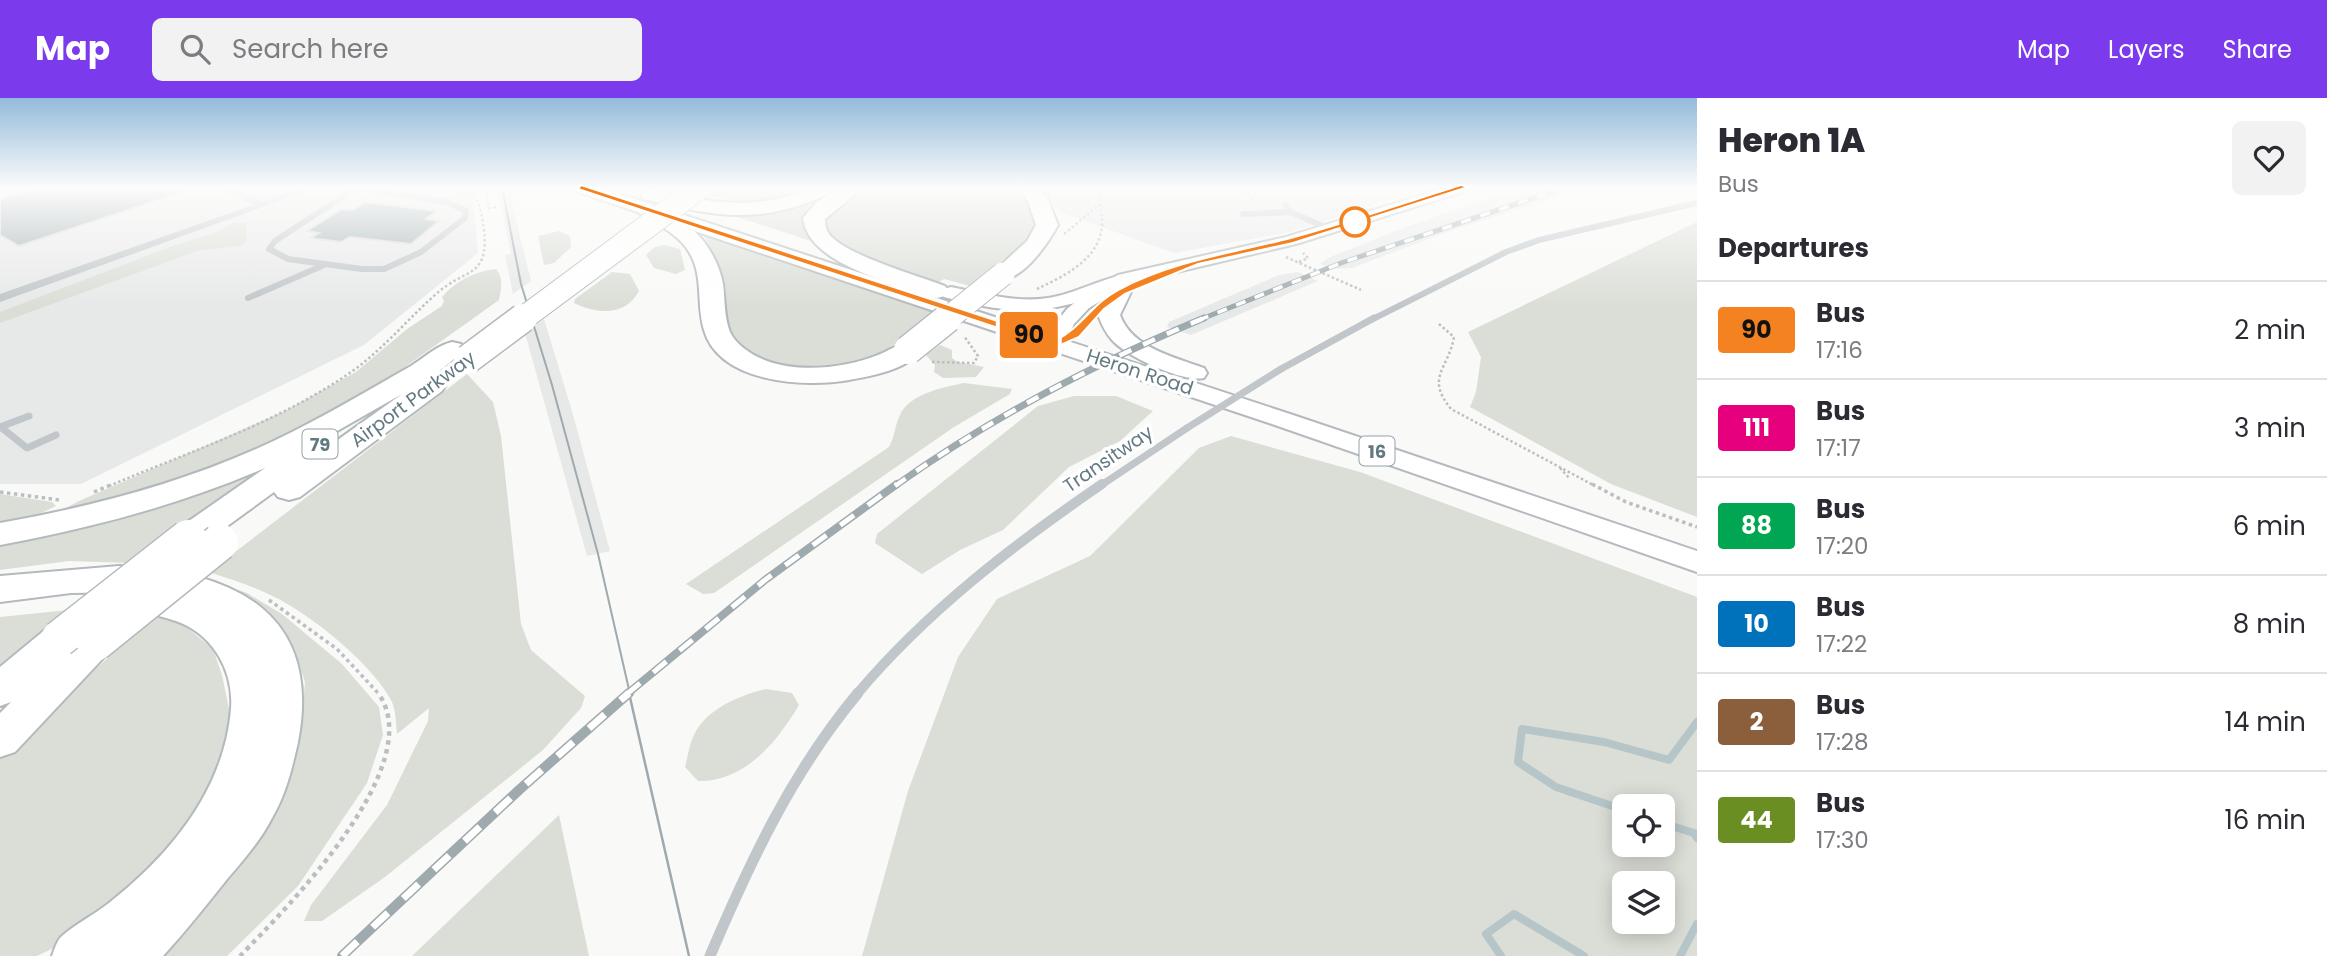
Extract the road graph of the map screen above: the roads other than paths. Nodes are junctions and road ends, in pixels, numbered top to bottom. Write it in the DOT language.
graph roads {
  1 [pos="201,227"];
  2 [pos="297,227"];
  3 [pos="453,227"];
  4 [pos="628,227"];
  5 [pos="643,227"];
  6 [pos="677,227"];
  7 [pos="726,227"];
  8 [pos="730,227"];
  9 [pos="815,227"];
  10 [pos="1046,227"];
  11 [pos="1325,227"];
  12 [pos="1335,227"];
  13 [pos="1594,227"];
  14 [pos="1329,229"];
  15 [pos="326,264"];
  16 [pos="1118,287"];
  17 [pos="937,290"];
  18 [pos="0,298"];
  19 [pos="248,298"];
  20 [pos="1063,336"];
  21 [pos="460,355"];
  22 [pos="426,368"];
  23 [pos="1219,382"];
  24 [pos="29,416"];
  25 [pos="1,428"];
  26 [pos="56,435"];
  27 [pos="0,534"];
  28 [pos="204,540"];
  29 [pos="1697,542"];
  30 [pos="1697,562"];
  31 [pos="0,589"];
  32 [pos="0,605"];
  33 [pos="77,641"];
  34 [pos="0,690"];
  35 [pos="0,723"];
  36 [pos="0,740"];
  37 [pos="77,956"];
  38 [pos="129,956"];
  39 [pos="710,956"];
  1 -- 18 [label="street"];
  2 -- 15 [label="lane"];
  3 -- 15 [label="lane"];
  4 -- 21 [label="highway, Airport Parkway / 79"];
  5 -- 21 [label="highway, Airport Parkway / 79, bridge"];
  6 -- 10 [label="highway, bridge"];
  7 -- 20 [label="main road, Heron Road / 16"];
  8 -- 17 [label="main road, Heron Road / 16"];
  9 -- 17 [label="highway"];
  11 -- 14 [label="lane"];
  12 -- 14 [label="main road"];
  13 -- 39 [label="lane, Transitway, bridge"];
  14 -- 16 [label="main road"];
  15 -- 19 [label="lane"];
  16 -- 17 [label="main road"];
  16 -- 20 [label="main road"];
  16 -- 23 [label="main road"];
  17 -- 20 [label="main road, Heron Road / 16"];
  20 -- 23 [label="main road, Heron Road / 16"];
  20 -- 30 [label="main road, Heron Road / 16"];
  21 -- 22 [label="highway, Airport Parkway / 79"];
  21 -- 28 [label="highway, Airport Parkway / 79"];
  22 -- 27 [label="highway"];
  22 -- 28 [label="highway, Airport Parkway / 79"];
  23 -- 29 [label="main road, Heron Road / 16"];
  24 -- 25 [label="lane"];
  25 -- 26 [label="lane"];
  28 -- 33 [label="highway, Airport Parkway / 79, bridge"];
  31 -- 38 [label="highway"];
  32 -- 37 [label="highway"];
  33 -- 34 [label="highway, Airport Parkway / 79"];
  33 -- 35 [label="highway, Airport Parkway / 79"];
  33 -- 36 [label="highway"];
}
